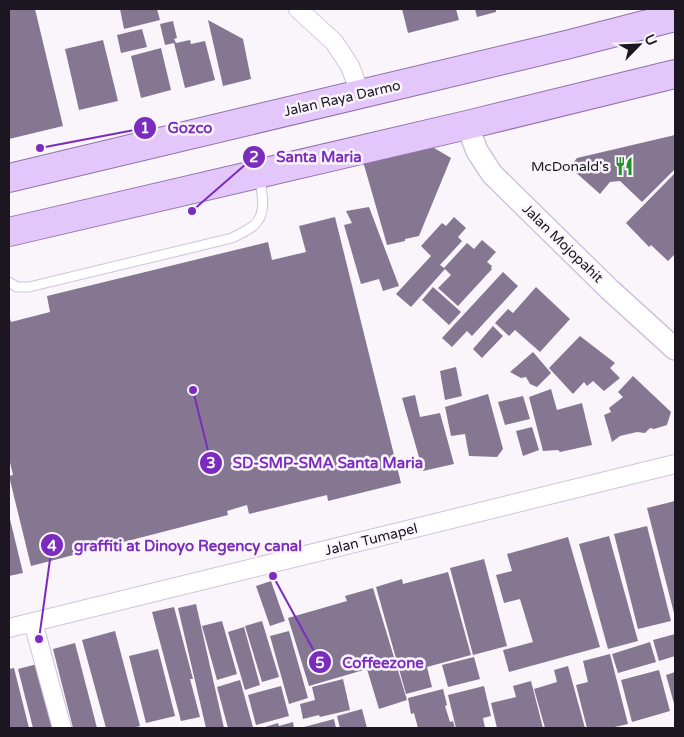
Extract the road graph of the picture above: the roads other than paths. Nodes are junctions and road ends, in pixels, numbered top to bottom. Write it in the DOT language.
graph roads {
  1 [pos="298,9"];
  2 [pos="675,17"];
  3 [pos="675,74"];
  4 [pos="360,94"];
  5 [pos="466,125"];
  6 [pos="259,174"];
  7 [pos="9,176"];
  8 [pos="9,232"];
  9 [pos="9,282"];
  10 [pos="675,349"];
  11 [pos="675,464"];
  12 [pos="33,622"];
  13 [pos="9,628"];
  14 [pos="62,728"];
  1 -- 4 [label="street"];
  2 -- 4 [label="main road, Jalan Raya Darmo"];
  3 -- 5 [label="main road"];
  4 -- 7 [label="main road, Jalan Raya Darmo"];
  5 -- 6 [label="main road"];
  5 -- 10 [label="street, Jalan Mojopahit"];
  6 -- 8 [label="main road"];
  6 -- 9 [label="lane"];
  11 -- 12 [label="street, Jalan Tumapel"];
  12 -- 13 [label="street, Jalan Tumapel"];
  12 -- 14 [label="street"];
}
